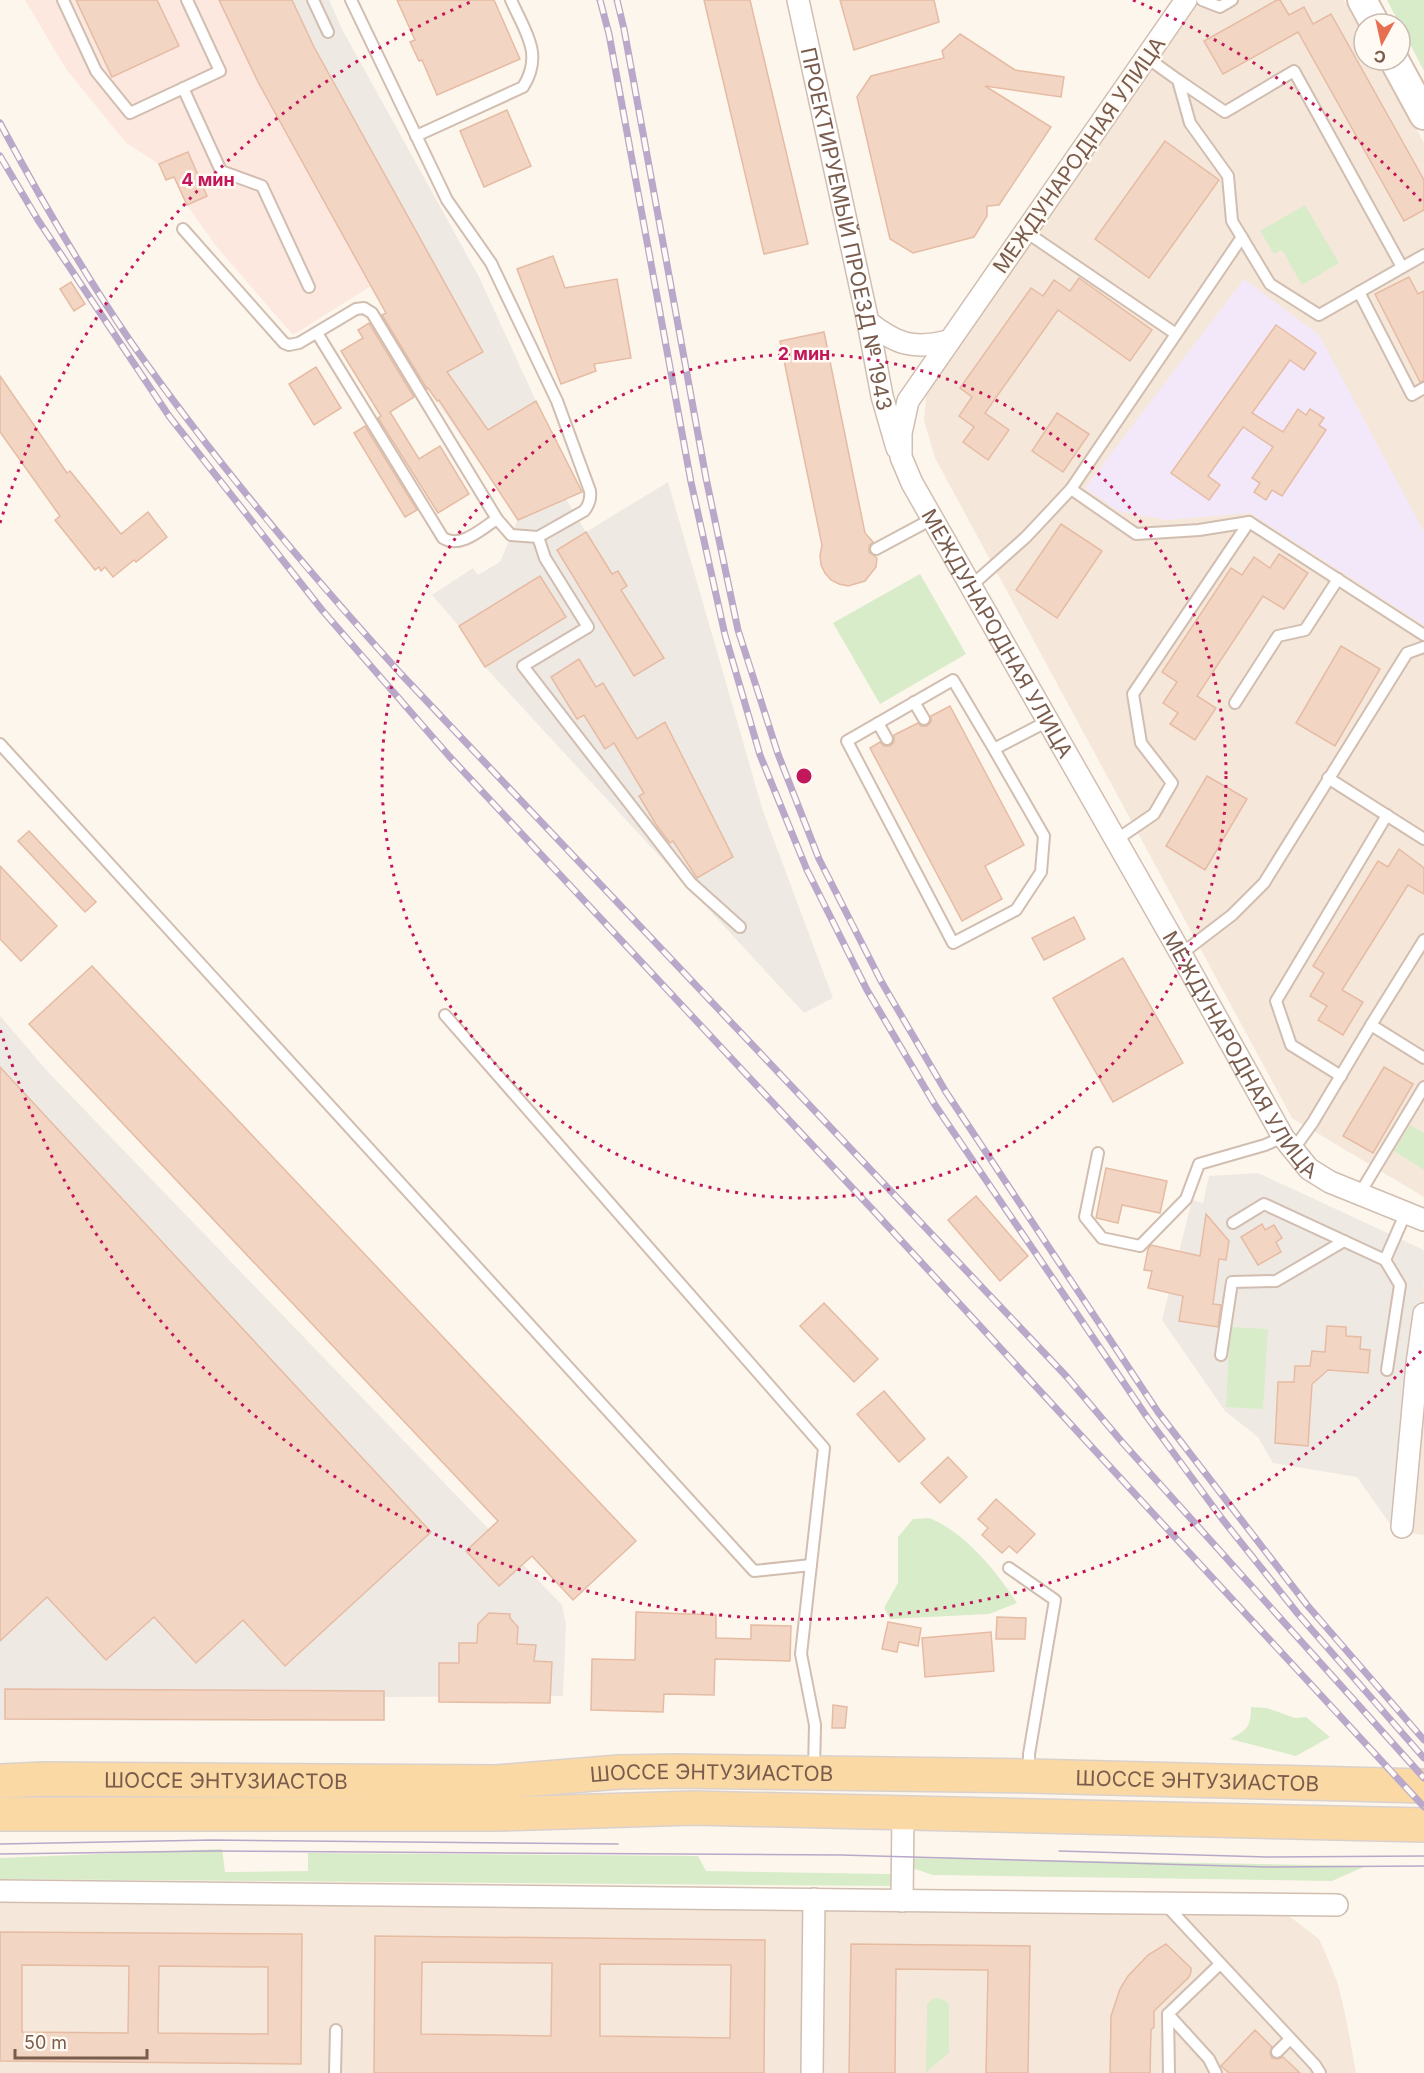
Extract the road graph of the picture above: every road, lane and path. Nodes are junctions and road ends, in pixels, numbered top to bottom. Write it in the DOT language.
graph roads {
  1 [pos="63,0"];
  2 [pos="187,0"];
  3 [pos="313,0"];
  4 [pos="351,0"];
  5 [pos="511,0"];
  6 [pos="798,0"];
  7 [pos="1186,0"];
  8 [pos="1202,0"];
  9 [pos="1232,0"];
  10 [pos="328,32"];
  11 [pos="1146,57"];
  12 [pos="1401,72"];
  13 [pos="1178,80"];
  14 [pos="183,88"];
  15 [pos="1424,115"];
  16 [pos="416,136"];
  17 [pos="183,229"];
  18 [pos="1026,232"];
  19 [pos="1242,237"];
  20 [pos="1424,255"];
  21 [pos="1402,267"];
  22 [pos="309,287"];
  23 [pos="1359,292"];
  24 [pos="868,322"];
  25 [pos="317,333"];
  26 [pos="1176,334"];
  27 [pos="948,341"];
  28 [pos="1424,388"];
  29 [pos="901,457"];
  30 [pos="1071,489"];
  31 [pos="497,519"];
  32 [pos="932,519"];
  33 [pos="1249,522"];
  34 [pos="538,537"];
  35 [pos="876,549"];
  36 [pos="1338,579"];
  37 [pos="970,586"];
  38 [pos="1424,635"];
  39 [pos="1424,647"];
  40 [pos="914,702"];
  41 [pos="1235,703"];
  42 [pos="924,719"];
  43 [pos="1048,721"];
  44 [pos="878,723"];
  45 [pos="887,739"];
  46 [pos="0,744"];
  47 [pos="994,749"];
  48 [pos="1328,778"];
  49 [pos="1387,815"];
  50 [pos="1424,839"];
  51 [pos="1116,840"];
  52 [pos="740,927"];
  53 [pos="1424,940"];
  54 [pos="1181,954"];
  55 [pos="446,1015"];
  56 [pos="1371,1025"];
  57 [pos="1424,1058"];
  58 [pos="1341,1076"];
  59 [pos="1424,1087"];
  60 [pos="1288,1143"];
  61 [pos="1098,1153"];
  62 [pos="1360,1193"];
  63 [pos="1415,1216"];
  64 [pos="1233,1223"];
  65 [pos="1344,1241"];
  66 [pos="1385,1260"];
  67 [pos="1424,1314"];
  68 [pos="1221,1355"];
  69 [pos="1421,1364"];
  70 [pos="1387,1370"];
  71 [pos="1402,1527"];
  72 [pos="811,1565"];
  73 [pos="1010,1568"];
  74 [pos="814,1773"];
  75 [pos="1029,1776"];
  76 [pos="0,1781"];
  77 [pos="1424,1786"];
  78 [pos="903,1813"];
  79 [pos="0,1814"];
  80 [pos="1424,1825"];
  81 [pos="0,1892"];
  82 [pos="814,1899"];
  83 [pos="902,1900"];
  84 [pos="1165,1904"];
  85 [pos="1337,1905"];
  86 [pos="1220,1964"];
  87 [pos="1168,2014"];
  88 [pos="336,2030"];
  89 [pos="1290,2039"];
  90 [pos="1277,2052"];
  91 [pos="336,2073"];
  92 [pos="812,2073"];
  93 [pos="1169,2073"];
  94 [pos="1216,2073"];
  95 [pos="1320,2073"];
  1 -- 14 [label="lane"];
  2 -- 14 [label="lane"];
  3 -- 10 [label="lane"];
  4 -- 16 [label="lane"];
  5 -- 16 [label="lane"];
  6 -- 24 [label="street, ПРОЕКТИРУЕМЫЙ ПРОЕЗД № 1943"];
  7 -- 11 [label="street, МЕЖДУНАРОДНАЯ УЛИЦА"];
  8 -- 9 [label="lane"];
  11 -- 13 [label="lane"];
  11 -- 18 [label="street, МЕЖДУНАРОДНАЯ УЛИЦА"];
  12 -- 15 [label="street"];
  13 -- 19 [label="lane"];
  13 -- 21 [label="lane"];
  14 -- 22 [label="lane"];
  16 -- 34 [label="lane"];
  17 -- 25 [label="lane"];
  18 -- 26 [label="lane"];
  18 -- 27 [label="street, МЕЖДУНАРОДНАЯ УЛИЦА"];
  19 -- 23 [label="lane"];
  19 -- 26 [label="lane"];
  20 -- 21 [label="lane"];
  21 -- 23 [label="lane"];
  23 -- 28 [label="lane"];
  24 -- 27 [label="street"];
  24 -- 29 [label="street, ПРОЕКТИРУЕМЫЙ ПРОЕЗД № 1943"];
  25 -- 31 [label="lane"];
  25 -- 31 [label="lane"];
  26 -- 30 [label="lane"];
  27 -- 29 [label="street, МЕЖДУНАРОДНАЯ УЛИЦА"];
  29 -- 32 [label="street, МЕЖДУНАРОДНАЯ УЛИЦА"];
  30 -- 33 [label="lane"];
  30 -- 37 [label="lane"];
  31 -- 34 [label="lane"];
  32 -- 35 [label="lane"];
  32 -- 37 [label="street, МЕЖДУНАРОДНАЯ УЛИЦА"];
  33 -- 36 [label="lane"];
  33 -- 51 [label="lane"];
  34 -- 52 [label="lane"];
  36 -- 38 [label="lane"];
  36 -- 41 [label="lane"];
  37 -- 43 [label="street, МЕЖДУНАРОДНАЯ УЛИЦА"];
  39 -- 48 [label="lane"];
  40 -- 42 [label="lane"];
  40 -- 44 [label="lane"];
  40 -- 47 [label="lane"];
  43 -- 47 [label="lane"];
  43 -- 51 [label="street, МЕЖДУНАРОДНАЯ УЛИЦА"];
  44 -- 45 [label="lane"];
  44 -- 47 [label="lane"];
  46 -- 72 [label="lane"];
  48 -- 49 [label="lane"];
  48 -- 54 [label="lane"];
  49 -- 50 [label="lane"];
  49 -- 58 [label="lane"];
  51 -- 54 [label="street, МЕЖДУНАРОДНАЯ УЛИЦА"];
  53 -- 56 [label="lane"];
  54 -- 60 [label="street, МЕЖДУНАРОДНАЯ УЛИЦА"];
  55 -- 72 [label="lane"];
  56 -- 57 [label="lane"];
  56 -- 58 [label="lane"];
  58 -- 60 [label="lane"];
  59 -- 62 [label="lane"];
  60 -- 61 [label="lane"];
  60 -- 62 [label="street, МЕЖДУНАРОДНАЯ УЛИЦА"];
  62 -- 63 [label="street, МЕЖДУНАРОДНАЯ УЛИЦА"];
  63 -- 66 [label="lane"];
  64 -- 65 [label="lane"];
  65 -- 66 [label="lane"];
  65 -- 68 [label="lane"];
  66 -- 70 [label="lane"];
  67 -- 69 [label="street"];
  69 -- 71 [label="street"];
  72 -- 74 [label="lane"];
  73 -- 75 [label="lane"];
  74 -- 75 [label="main road, ШОССЕ ЭНТУЗИАСТОВ"];
  74 -- 76 [label="main road, ШОССЕ ЭНТУЗИАСТОВ"];
  75 -- 77 [label="main road, ШОССЕ ЭНТУЗИАСТОВ"];
  78 -- 79 [label="main road, ШОССЕ ЭНТУЗИАСТОВ"];
  78 -- 80 [label="main road, ШОССЕ ЭНТУЗИАСТОВ"];
  78 -- 83 [label="street"];
  81 -- 82 [label="street"];
  82 -- 83 [label="street"];
  82 -- 92 [label="street"];
  83 -- 84 [label="street"];
  84 -- 85 [label="street"];
  84 -- 86 [label="lane"];
  86 -- 87 [label="lane"];
  86 -- 89 [label="lane"];
  87 -- 93 [label="lane"];
  87 -- 94 [label="lane"];
  88 -- 91 [label="lane"];
  89 -- 90 [label="lane"];
  89 -- 95 [label="lane"];
}
